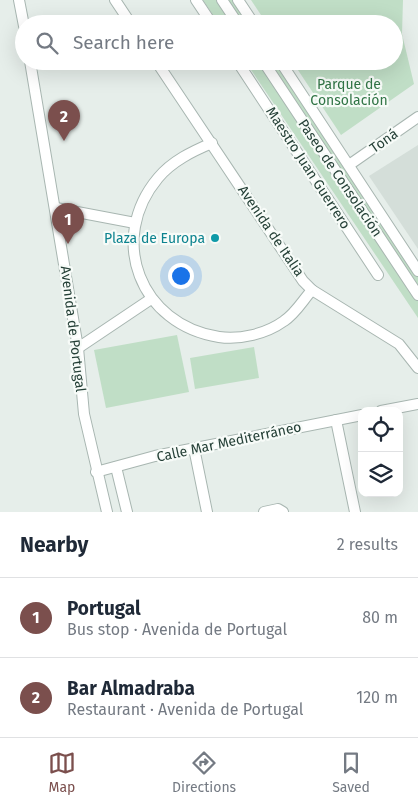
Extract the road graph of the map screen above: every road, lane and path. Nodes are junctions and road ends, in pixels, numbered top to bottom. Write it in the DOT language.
graph roads {
  1 [pos="19,0"];
  2 [pos="114,0"];
  3 [pos="196,0"];
  4 [pos="222,0"];
  5 [pos="238,0"];
  6 [pos="22,15"];
  7 [pos="125,15"];
  8 [pos="206,15"];
  9 [pos="232,15"];
  10 [pos="248,15"];
  11 [pos="32,70"];
  12 [pos="162,70"];
  13 [pos="243,70"];
  14 [pos="269,70"];
  15 [pos="286,70"];
  16 [pos="418,117"];
  17 [pos="212,143"];
  18 [pos="349,165"];
  19 [pos="56,208"];
  20 [pos="135,223"];
  21 [pos="418,270"];
  22 [pos="378,275"];
  23 [pos="312,290"];
  24 [pos="418,295"];
  25 [pos="151,298"];
  26 [pos="78,348"];
  27 [pos="418,368"];
  28 [pos="418,404"];
  29 [pos="403,407"];
  30 [pos="358,416"];
  31 [pos="336,420"];
  32 [pos="194,448"];
  33 [pos="116,467"];
  34 [pos="97,475"];
  35 [pos="101,512"];
  36 [pos="107,512"];
  37 [pos="127,512"];
  38 [pos="206,512"];
  39 [pos="264,512"];
  40 [pos="284,512"];
  41 [pos="355,512"];
  1 -- 6 [label="street"];
  2 -- 7 [label="street"];
  3 -- 8 [label="street"];
  4 -- 9 [label="street"];
  5 -- 10 [label="street"];
  11 -- 19 [label="street, Avenida de Portugal"];
  12 -- 17 [label="street, Avenida de Italia"];
  13 -- 22 [label="street, Maestro Juan Guerrero"];
  14 -- 24 [label="street, Paseo de Consolación"];
  15 -- 18 [label="street, Paseo de Consolación"];
  16 -- 18 [label="street, Toná"];
  17 -- 20 [label="street"];
  17 -- 23 [label="street, Avenida de Italia"];
  18 -- 21 [label="street, Paseo de Consolación"];
  19 -- 20 [label="street"];
  19 -- 26 [label="street, Avenida de Portugal"];
  20 -- 25 [label="street"];
  23 -- 25 [label="street"];
  23 -- 27 [label="street, Avenida de Italia"];
  25 -- 26 [label="street"];
  26 -- 34 [label="street, Avenida de Portugal"];
  28 -- 29 [label="street"];
  30 -- 31 [label="street, Calle Mar Mediterráneo"];
  31 -- 32 [label="street, Calle Mar Mediterráneo"];
  31 -- 41 [label="street"];
  32 -- 33 [label="street, Calle Mar Mediterráneo"];
  32 -- 38 [label="street"];
  33 -- 34 [label="street, Calle Mar Mediterráneo"];
  33 -- 37 [label="street"];
  34 -- 35 [label="street, Avenida de Portugal"];
  34 -- 36 [label="street, Avenida de Portugal"];
  39 -- 40 [label="street"];
}
